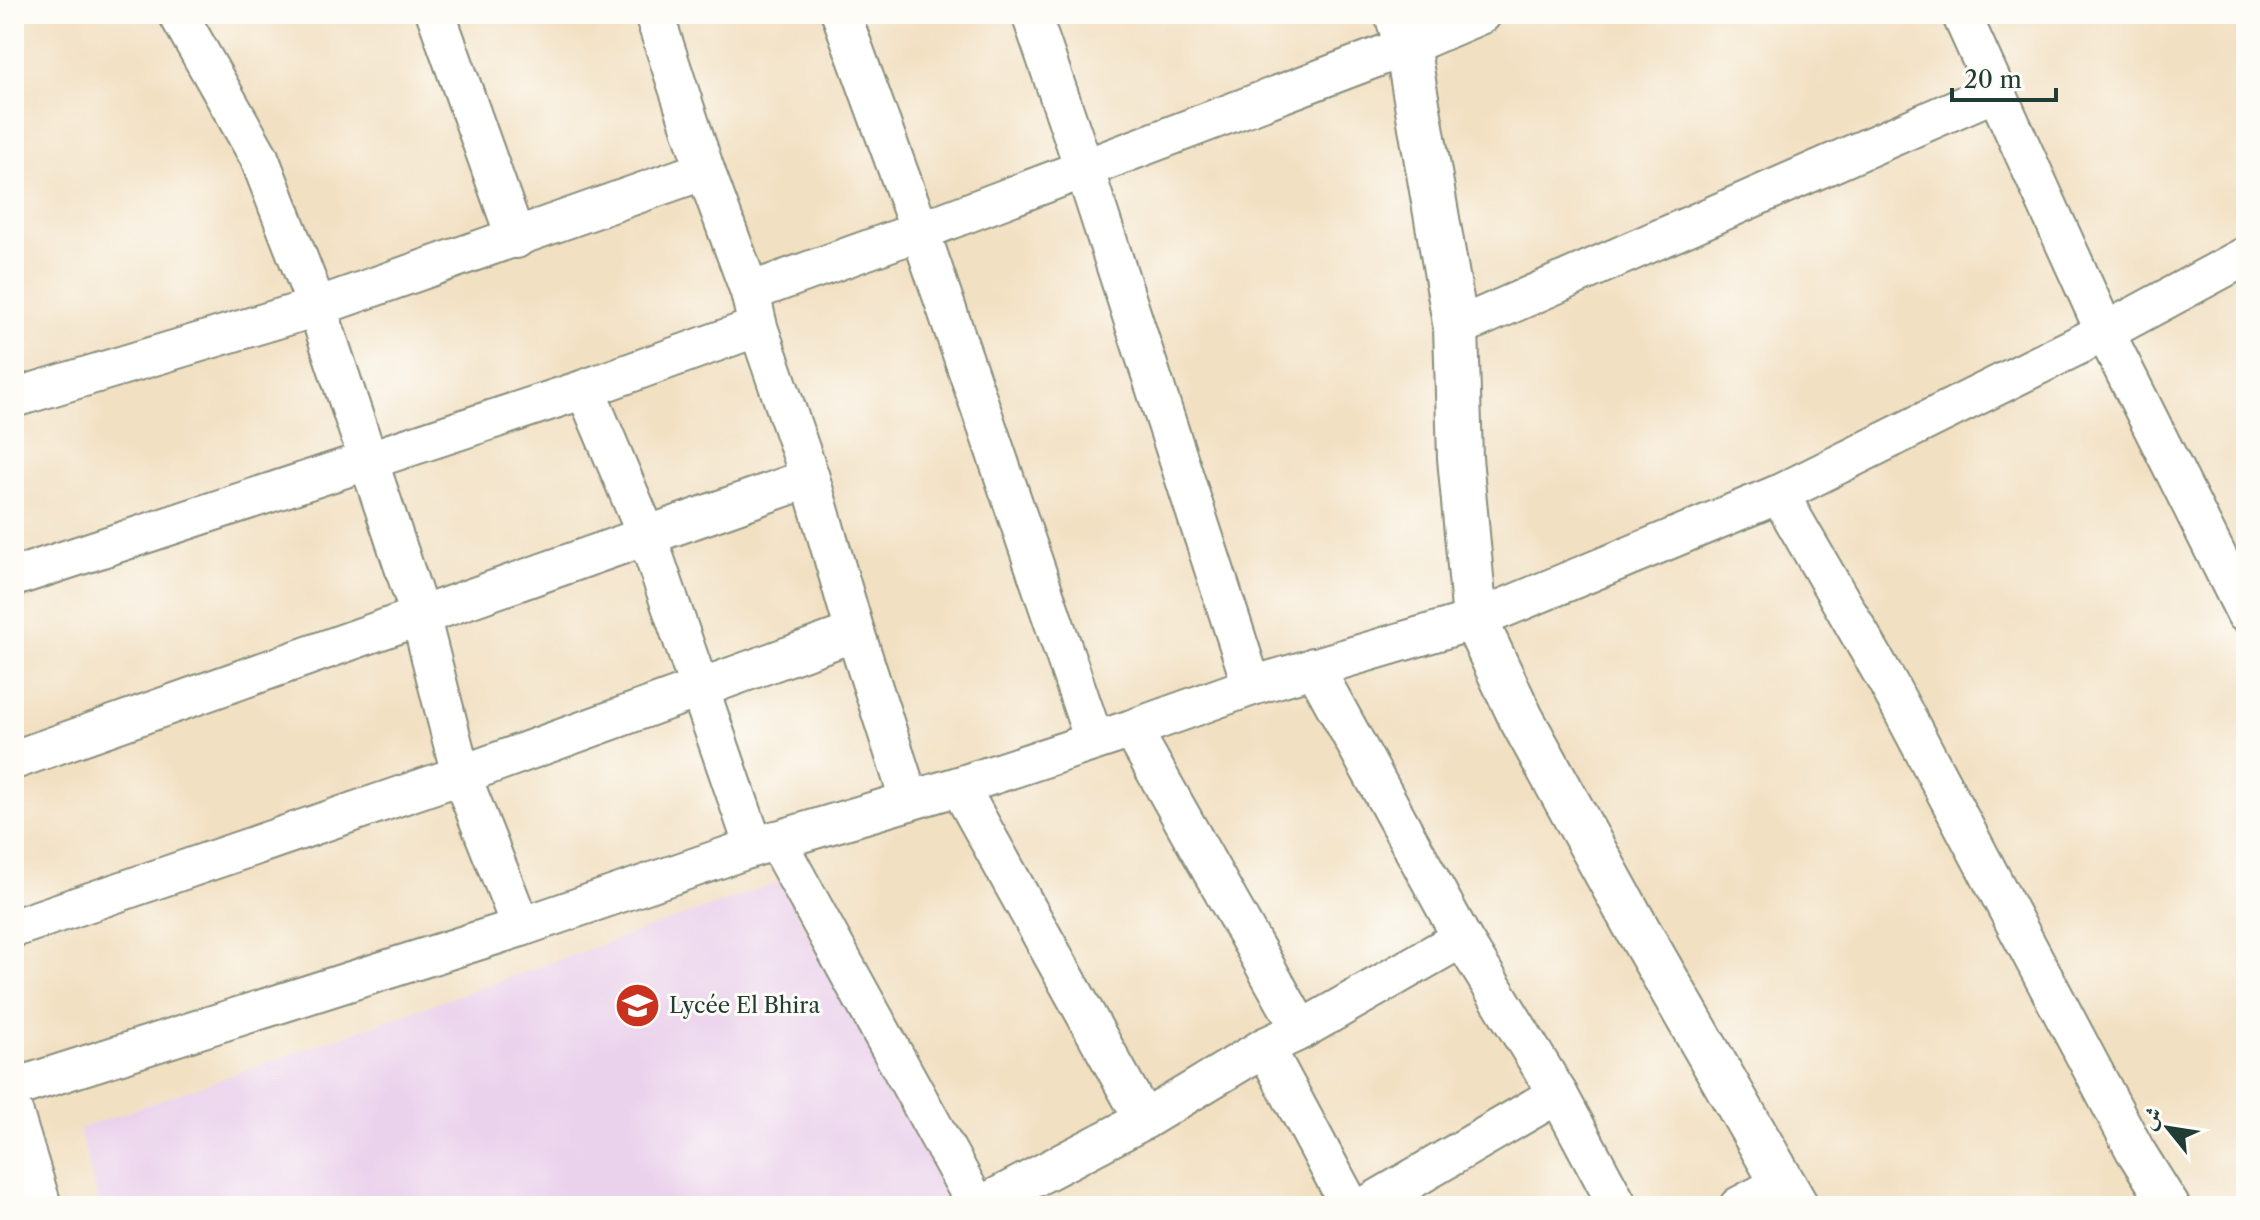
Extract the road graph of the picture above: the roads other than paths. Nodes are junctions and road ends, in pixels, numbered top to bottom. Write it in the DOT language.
graph roads {
  1 [pos="178,14"];
  2 [pos="436,14"];
  3 [pos="654,14"];
  4 [pos="841,14"];
  5 [pos="1031,14"];
  6 [pos="1482,14"];
  7 [pos="1961,14"];
  8 [pos="1402,30"];
  9 [pos="1997,91"];
  10 [pos="1084,168"];
  11 [pos="705,170"];
  12 [pos="920,231"];
  13 [pos="516,239"];
  14 [pos="2246,256"];
  15 [pos="317,307"];
  16 [pos="754,310"];
  17 [pos="1456,328"];
  18 [pos="2105,332"];
  19 [pos="585,389"];
  20 [pos="14,398"];
  21 [pos="366,460"];
  22 [pos="810,478"];
  23 [pos="1779,494"];
  24 [pos="647,536"];
  25 [pos="14,577"];
  26 [pos="2246,614"];
  27 [pos="420,615"];
  28 [pos="1475,620"];
  29 [pos="855,632"];
  30 [pos="1314,667"];
  31 [pos="1252,686"];
  32 [pos="701,689"];
  33 [pos="1132,729"];
  34 [pos="1094,740"];
  35 [pos="14,760"];
  36 [pos="461,775"];
  37 [pos="959,786"];
  38 [pos="909,799"];
  39 [pos="765,844"];
  40 [pos="521,927"];
  41 [pos="14,928"];
  42 [pos="1462,938"];
  43 [pos="1301,1030"];
  44 [pos="1265,1047"];
  45 [pos="14,1088"];
  46 [pos="1558,1094"];
  47 [pos="14,1114"];
  48 [pos="1144,1120"];
  49 [pos="1790,1194"];
  50 [pos="42,1206"];
  51 [pos="978,1206"];
  52 [pos="1350,1206"];
  53 [pos="1366,1206"];
  54 [pos="1618,1206"];
  55 [pos="1739,1206"];
  56 [pos="2170,1206"];
  1 -- 15 [label="street"];
  2 -- 13 [label="street"];
  3 -- 11 [label="street"];
  4 -- 12 [label="street"];
  5 -- 10 [label="street"];
  6 -- 8 [label="street"];
  7 -- 9 [label="street"];
  8 -- 10 [label="street"];
  8 -- 17 [label="street"];
  9 -- 17 [label="street"];
  9 -- 18 [label="street"];
  10 -- 12 [label="street"];
  10 -- 31 [label="street"];
  11 -- 13 [label="street"];
  11 -- 16 [label="street"];
  12 -- 16 [label="street"];
  12 -- 34 [label="street"];
  13 -- 15 [label="street"];
  14 -- 18 [label="street"];
  15 -- 20 [label="street"];
  15 -- 21 [label="street"];
  16 -- 19 [label="street"];
  16 -- 22 [label="street"];
  17 -- 28 [label="street"];
  18 -- 23 [label="street"];
  18 -- 26 [label="street"];
  19 -- 21 [label="street"];
  19 -- 24 [label="street"];
  21 -- 25 [label="street"];
  21 -- 27 [label="street"];
  22 -- 24 [label="street"];
  22 -- 29 [label="street"];
  23 -- 28 [label="street"];
  23 -- 56 [label="street"];
  24 -- 27 [label="street"];
  24 -- 32 [label="street"];
  27 -- 35 [label="street"];
  27 -- 36 [label="street"];
  28 -- 30 [label="street"];
  28 -- 49 [label="street"];
  29 -- 32 [label="street"];
  29 -- 38 [label="street"];
  30 -- 31 [label="street"];
  30 -- 42 [label="street"];
  31 -- 33 [label="street"];
  32 -- 36 [label="street"];
  32 -- 39 [label="street"];
  33 -- 34 [label="street"];
  33 -- 43 [label="street"];
  34 -- 37 [label="street"];
  36 -- 40 [label="street"];
  36 -- 41 [label="street"];
  37 -- 38 [label="street"];
  37 -- 48 [label="street"];
  38 -- 39 [label="street"];
  39 -- 40 [label="street"];
  39 -- 51 [label="street"];
  40 -- 45 [label="street"];
  42 -- 43 [label="street"];
  42 -- 46 [label="street"];
  43 -- 44 [label="street"];
  44 -- 48 [label="street"];
  44 -- 52 [label="street"];
  46 -- 53 [label="street"];
  46 -- 54 [label="street"];
  47 -- 50 [label="street"];
  48 -- 51 [label="street"];
  49 -- 55 [label="street"];
}
